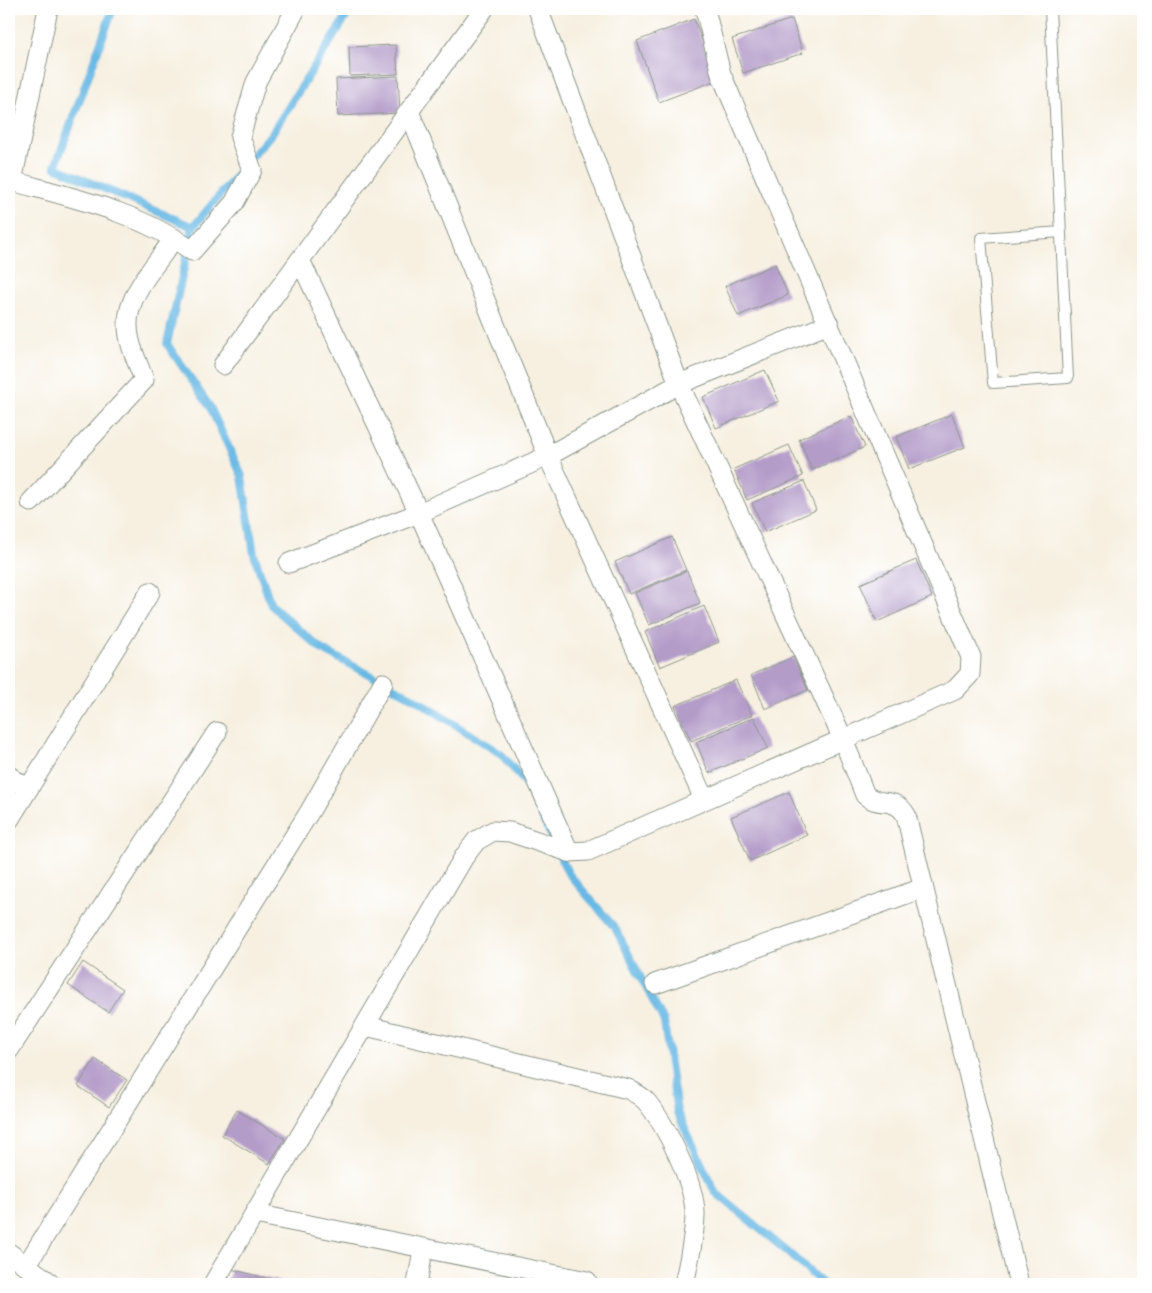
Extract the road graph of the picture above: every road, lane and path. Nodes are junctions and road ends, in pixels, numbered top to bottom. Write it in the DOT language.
graph roads {
  1 [pos="48,9"];
  2 [pos="296,9"];
  3 [pos="484,9"];
  4 [pos="538,9"];
  5 [pos="704,9"];
  6 [pos="1050,9"];
  7 [pos="409,110"];
  8 [pos="10,182"];
  9 [pos="1061,232"];
  10 [pos="174,238"];
  11 [pos="300,260"];
  12 [pos="829,324"];
  13 [pos="223,365"];
  14 [pos="679,384"];
  15 [pos="548,456"];
  16 [pos="31,502"];
  17 [pos="419,513"];
  18 [pos="289,563"];
  19 [pos="150,592"];
  20 [pos="382,683"];
  21 [pos="217,732"];
  22 [pos="843,740"];
  23 [pos="9,776"];
  24 [pos="28,788"];
  25 [pos="704,799"];
  26 [pos="9,820"];
  27 [pos="568,852"];
  28 [pos="923,888"];
  29 [pos="655,984"];
  30 [pos="366,1026"];
  31 [pos="9,1050"];
  32 [pos="255,1214"];
  33 [pos="9,1253"];
  34 [pos="422,1256"];
  35 [pos="26,1266"];
  36 [pos="587,1280"];
  37 [pos="52,1284"];
  38 [pos="213,1284"];
  39 [pos="416,1284"];
  40 [pos="684,1284"];
  41 [pos="1019,1284"];
  1 -- 8 [label="street"];
  2 -- 10 [label="street"];
  3 -- 7 [label="street"];
  4 -- 14 [label="street"];
  5 -- 12 [label="street"];
  6 -- 9 [label="lane"];
  7 -- 11 [label="street"];
  7 -- 15 [label="street"];
  8 -- 10 [label="street"];
  9 -- 9 [label="lane"];
  10 -- 16 [label="street"];
  11 -- 13 [label="street"];
  11 -- 17 [label="street"];
  12 -- 14 [label="street"];
  12 -- 22 [label="street"];
  14 -- 15 [label="street"];
  14 -- 22 [label="street"];
  15 -- 17 [label="street"];
  15 -- 25 [label="street"];
  17 -- 18 [label="street"];
  17 -- 27 [label="street"];
  19 -- 24 [label="street"];
  20 -- 35 [label="street"];
  21 -- 31 [label="street"];
  22 -- 25 [label="street"];
  22 -- 28 [label="street"];
  23 -- 24 [label="street"];
  24 -- 26 [label="street"];
  25 -- 27 [label="street"];
  27 -- 30 [label="street"];
  28 -- 29 [label="street"];
  28 -- 41 [label="street"];
  30 -- 32 [label="street"];
  30 -- 40 [label="street"];
  32 -- 36 [label="street"];
  32 -- 38 [label="street"];
  33 -- 35 [label="street"];
  34 -- 39 [label="street"];
  35 -- 37 [label="street"];
}
